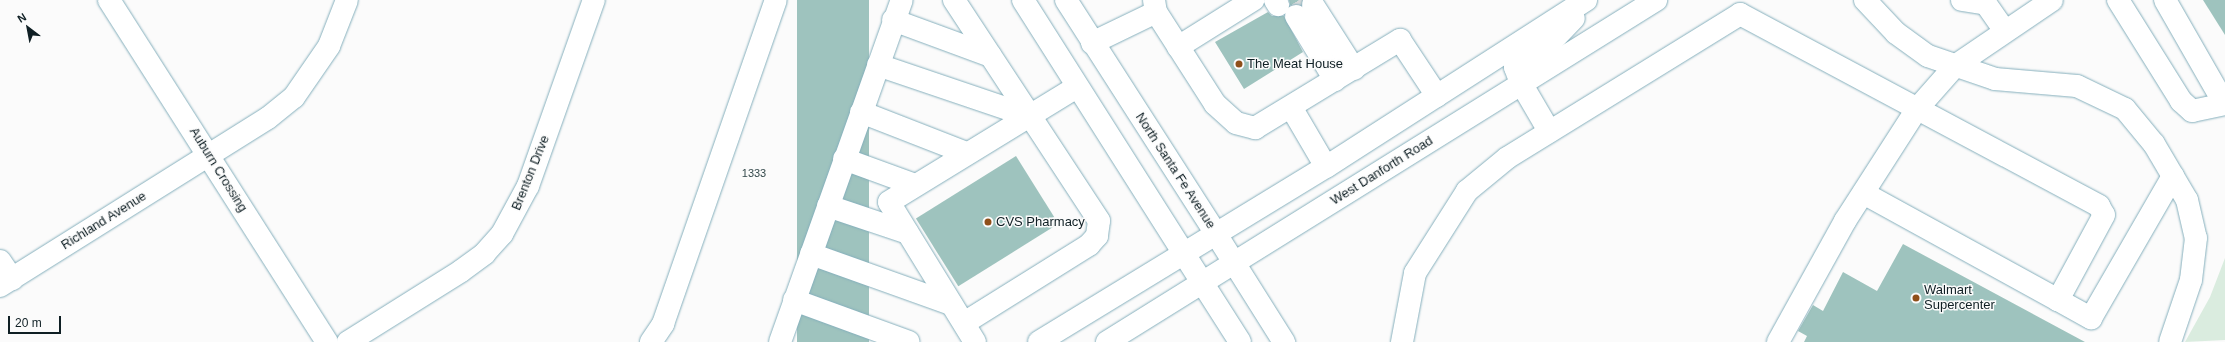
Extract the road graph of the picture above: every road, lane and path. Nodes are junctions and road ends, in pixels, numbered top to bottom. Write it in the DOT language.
graph roads {
  1 [pos="109,0"];
  2 [pos="347,0"];
  3 [pos="594,0"];
  4 [pos="776,0"];
  5 [pos="902,0"];
  6 [pos="954,0"];
  7 [pos="1023,0"];
  8 [pos="1066,0"];
  9 [pos="1253,0"];
  10 [pos="1586,0"];
  11 [pos="1592,0"];
  12 [pos="1656,0"];
  13 [pos="1865,0"];
  14 [pos="1962,0"];
  15 [pos="2052,0"];
  16 [pos="2118,0"];
  17 [pos="2165,0"];
  18 [pos="1987,2"];
  19 [pos="1155,6"];
  20 [pos="1297,8"];
  21 [pos="893,20"];
  22 [pos="2004,30"];
  23 [pos="1092,43"];
  24 [pos="1178,47"];
  25 [pos="992,56"];
  26 [pos="878,65"];
  27 [pos="1955,66"];
  28 [pos="1345,74"];
  29 [pos="1521,83"];
  30 [pos="1077,87"];
  31 [pos="1437,96"];
  32 [pos="2225,103"];
  33 [pos="1291,108"];
  34 [pos="1917,109"];
  35 [pos="861,112"];
  36 [pos="1028,116"];
  37 [pos="1549,131"];
  38 [pos="966,153"];
  39 [pos="209,155"];
  40 [pos="844,159"];
  41 [pos="1326,167"];
  42 [pos="2173,176"];
  43 [pos="915,185"];
  44 [pos="1863,193"];
  45 [pos="828,206"];
  46 [pos="908,233"];
  47 [pos="1216,234"];
  48 [pos="811,254"];
  49 [pos="1184,254"];
  50 [pos="0,260"];
  51 [pos="1235,264"];
  52 [pos="6,283"];
  53 [pos="1203,284"];
  54 [pos="794,300"];
  55 [pos="2058,300"];
  56 [pos="951,304"];
  57 [pos="969,336"];
  58 [pos="327,342"];
  59 [pos="348,342"];
  60 [pos="651,342"];
  61 [pos="780,342"];
  62 [pos="909,342"];
  63 [pos="1039,342"];
  64 [pos="1107,342"];
  65 [pos="1240,342"];
  66 [pos="1284,342"];
  67 [pos="1402,342"];
  68 [pos="1778,342"];
  69 [pos="2170,342"];
  1 -- 39 [label="street, Auburn Crossing"];
  2 -- 39 [label="street, Richland Avenue"];
  3 -- 59 [label="street, Brenton Drive"];
  4 -- 60 [label="street"];
  5 -- 21 [label="street"];
  6 -- 25 [label="street"];
  7 -- 30 [label="street"];
  8 -- 23 [label="street, North Santa Fe Avenue"];
  9 -- 24 [label="street"];
  10 -- 31 [label="street"];
  11 -- 29 [label="street"];
  12 -- 29 [label="street, West Danforth Road"];
  13 -- 27 [label="street"];
  14 -- 18 [label="street"];
  15 -- 22 [label="street"];
  16 -- 32 [label="street"];
  17 -- 32 [label="street"];
  18 -- 22 [label="street"];
  19 -- 23 [label="street"];
  19 -- 24 [label="street"];
  20 -- 28 [label="street"];
  20 -- 28 [label="street"];
  21 -- 25 [label="street"];
  21 -- 26 [label="street"];
  22 -- 27 [label="street"];
  23 -- 47 [label="street, North Santa Fe Avenue"];
  24 -- 33 [label="street"];
  25 -- 36 [label="street"];
  26 -- 35 [label="street"];
  26 -- 36 [label="street"];
  27 -- 34 [label="street"];
  27 -- 42 [label="street"];
  28 -- 31 [label="street"];
  28 -- 33 [label="street"];
  29 -- 37 [label="street"];
  29 -- 51 [label="street, West Danforth Road"];
  30 -- 36 [label="street"];
  30 -- 49 [label="street"];
  31 -- 41 [label="street"];
  33 -- 41 [label="street"];
  34 -- 37 [label="street"];
  34 -- 44 [label="street"];
  34 -- 55 [label="street"];
  35 -- 38 [label="street"];
  35 -- 40 [label="street"];
  36 -- 38 [label="street"];
  36 -- 57 [label="street"];
  37 -- 67 [label="street"];
  38 -- 43 [label="street"];
  39 -- 52 [label="street, Richland Avenue"];
  39 -- 58 [label="street, Auburn Crossing"];
  40 -- 43 [label="street"];
  40 -- 45 [label="street"];
  41 -- 47 [label="street"];
  42 -- 55 [label="street"];
  42 -- 69 [label="street"];
  43 -- 46 [label="street"];
  44 -- 55 [label="street"];
  44 -- 68 [label="street"];
  45 -- 46 [label="street"];
  45 -- 48 [label="street"];
  46 -- 56 [label="street"];
  47 -- 49 [label="street"];
  47 -- 51 [label="street, North Santa Fe Avenue"];
  48 -- 54 [label="street"];
  48 -- 56 [label="street"];
  49 -- 53 [label="street"];
  49 -- 63 [label="street"];
  50 -- 52 [label="street"];
  51 -- 53 [label="street, West Danforth Road"];
  51 -- 66 [label="street, North Santa Fe Avenue"];
  53 -- 64 [label="street, West Danforth Road"];
  53 -- 65 [label="street"];
  54 -- 61 [label="street"];
  54 -- 62 [label="street"];
  56 -- 57 [label="street"];
}
